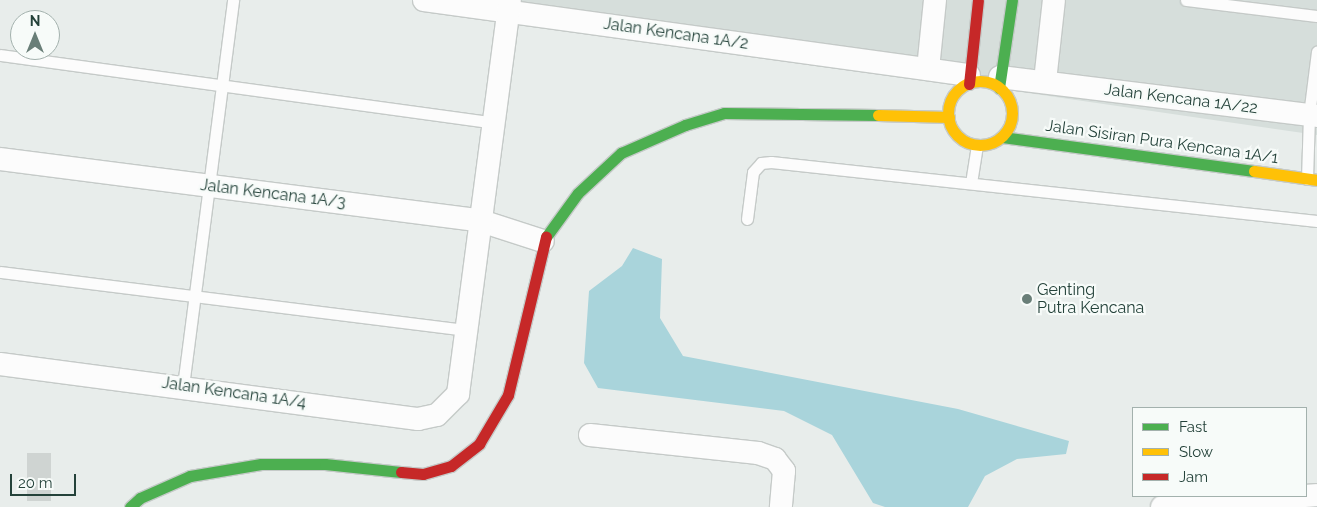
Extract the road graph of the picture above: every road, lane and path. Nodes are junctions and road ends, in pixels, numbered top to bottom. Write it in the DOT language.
graph roads {
  1 [pos="233,0"];
  2 [pos="424,0"];
  3 [pos="935,0"];
  4 [pos="978,0"];
  5 [pos="1012,0"];
  6 [pos="1054,0"];
  7 [pos="1186,0"];
  8 [pos="510,6"];
  9 [pos="1317,16"];
  10 [pos="1317,52"];
  11 [pos="0,56"];
  12 [pos="928,69"];
  13 [pos="969,79"];
  14 [pos="1045,81"];
  15 [pos="1000,82"];
  16 [pos="222,86"];
  17 [pos="1313,116"];
  18 [pos="949,117"];
  19 [pos="494,123"];
  20 [pos="1002,137"];
  21 [pos="977,145"];
  22 [pos="0,159"];
  23 [pos="1312,179"];
  24 [pos="971,183"];
  25 [pos="209,186"];
  26 [pos="748,219"];
  27 [pos="481,221"];
  28 [pos="1317,221"];
  29 [pos="543,240"];
  30 [pos="0,272"];
  31 [pos="195,296"];
  32 [pos="467,330"];
  33 [pos="0,364"];
  34 [pos="183,386"];
  35 [pos="590,434"];
  36 [pos="1303,497"];
  37 [pos="130,507"];
  38 [pos="781,507"];
  39 [pos="1162,507"];
  1 -- 16 [label="lane"];
  2 -- 8 [label="street, Jalan Kencana 1A/2"];
  3 -- 12 [label="street"];
  4 -- 13 [label="street"];
  5 -- 15 [label="street"];
  6 -- 14 [label="street"];
  7 -- 9 [label="lane"];
  8 -- 12 [label="street, Jalan Kencana 1A/2"];
  8 -- 19 [label="street"];
  10 -- 17 [label="lane"];
  11 -- 16 [label="lane"];
  12 -- 13 [label="street, Jalan Kencana 1A/2"];
  13 -- 15 [label="street"];
  13 -- 18 [label="street"];
  14 -- 15 [label="street, Jalan Kencana 1A/22"];
  14 -- 17 [label="street, Jalan Kencana 1A/22"];
  15 -- 20 [label="street"];
  16 -- 19 [label="lane"];
  16 -- 25 [label="lane"];
  17 -- 23 [label="lane"];
  18 -- 21 [label="street"];
  18 -- 29 [label="street"];
  19 -- 27 [label="street"];
  20 -- 21 [label="street"];
  20 -- 23 [label="street, Jalan Sisiran Pura Kencana 1A/1"];
  21 -- 24 [label="lane"];
  22 -- 25 [label="street, Jalan Kencana 1A/3"];
  24 -- 26 [label="lane"];
  24 -- 28 [label="lane"];
  25 -- 27 [label="street, Jalan Kencana 1A/3"];
  25 -- 31 [label="lane"];
  27 -- 29 [label="street, Jalan Kencana 1A/3"];
  27 -- 32 [label="street"];
  29 -- 37 [label="street"];
  30 -- 31 [label="lane"];
  31 -- 32 [label="lane"];
  31 -- 34 [label="lane"];
  32 -- 34 [label="street, Jalan Kencana 1A/4"];
  33 -- 34 [label="street, Jalan Kencana 1A/4"];
  35 -- 38 [label="street"];
  36 -- 39 [label="street"];
}
